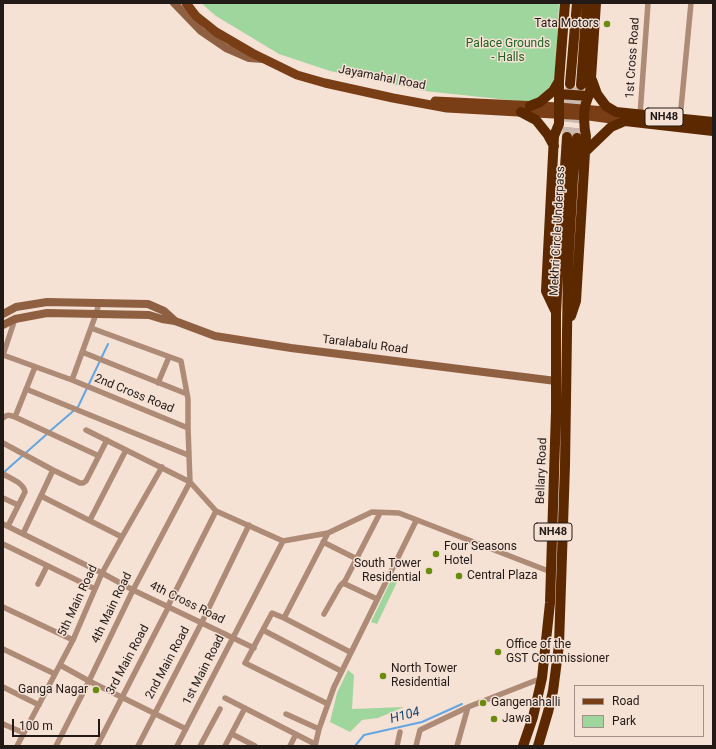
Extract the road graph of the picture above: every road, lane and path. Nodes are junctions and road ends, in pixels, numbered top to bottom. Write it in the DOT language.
graph roads {
  1 [pos="174,3"];
  2 [pos="186,3"];
  3 [pos="192,3"];
  4 [pos="565,3"];
  5 [pos="577,3"];
  6 [pos="587,3"];
  7 [pos="596,3"];
  8 [pos="648,3"];
  9 [pos="692,3"];
  10 [pos="252,53"];
  11 [pos="287,68"];
  12 [pos="591,78"];
  13 [pos="325,81"];
  14 [pos="559,81"];
  15 [pos="558,94"];
  16 [pos="588,96"];
  17 [pos="530,106"];
  18 [pos="559,111"];
  19 [pos="521,112"];
  20 [pos="616,112"];
  21 [pos="583,113"];
  22 [pos="640,115"];
  23 [pos="680,119"];
  24 [pos="625,121"];
  25 [pos="713,122"];
  26 [pos="713,131"];
  27 [pos="554,146"];
  28 [pos="585,152"];
  29 [pos="98,303"];
  30 [pos="3,314"];
  31 [pos="96,314"];
  32 [pos="556,314"];
  33 [pos="15,319"];
  34 [pos="175,321"];
  35 [pos="3,325"];
  36 [pos="568,326"];
  37 [pos="91,328"];
  38 [pos="82,352"];
  39 [pos="3,355"];
  40 [pos="169,357"];
  41 [pos="35,367"];
  42 [pos="72,380"];
  43 [pos="556,381"];
  44 [pos="158,383"];
  45 [pos="26,390"];
  46 [pos="187,394"];
  47 [pos="16,417"];
  48 [pos="3,418"];
  49 [pos="188,428"];
  50 [pos="86,430"];
  51 [pos="107,440"];
  52 [pos="3,443"];
  53 [pos="126,450"];
  54 [pos="188,455"];
  55 [pos="99,456"];
  56 [pos="162,467"];
  57 [pos="53,470"];
  58 [pos="5,475"];
  59 [pos="190,482"];
  60 [pos="41,496"];
  61 [pos="3,498"];
  62 [pos="18,505"];
  63 [pos="216,510"];
  64 [pos="380,512"];
  65 [pos="90,520"];
  66 [pos="416,521"];
  67 [pos="5,525"];
  68 [pos="248,525"];
  69 [pos="328,533"];
  70 [pos="23,534"];
  71 [pos="122,537"];
  72 [pos="283,540"];
  73 [pos="323,542"];
  74 [pos="3,544"];
  75 [pos="357,558"];
  76 [pos="47,566"];
  77 [pos="552,572"];
  78 [pos="102,573"];
  79 [pos="343,583"];
  80 [pos="38,584"];
  81 [pos="95,588"];
  82 [pos="133,590"];
  83 [pos="377,599"];
  84 [pos="168,606"];
  85 [pos="3,607"];
  86 [pos="324,614"];
  87 [pos="284,618"];
  88 [pos="202,622"];
  89 [pos="263,630"];
  90 [pos="233,638"];
  91 [pos="73,640"];
  92 [pos="254,648"];
  93 [pos="3,649"];
  94 [pos="350,652"];
  95 [pos="60,664"];
  96 [pos="341,671"];
  97 [pos="55,674"];
  98 [pos="542,678"];
  99 [pos="89,681"];
  100 [pos="3,687"];
  101 [pos="122,696"];
  102 [pos="225,698"];
  103 [pos="328,704"];
  104 [pos="39,705"];
  105 [pos="244,708"];
  106 [pos="468,708"];
  107 [pos="220,709"];
  108 [pos="155,713"];
  109 [pos="286,714"];
  110 [pos="3,724"];
  111 [pos="186,729"];
  112 [pos="319,729"];
  113 [pos="400,732"];
  114 [pos="24,733"];
  115 [pos="232,734"];
  116 [pos="296,734"];
  117 [pos="180,745"];
  118 [pos="314,745"];
  119 [pos="17,746"];
  120 [pos="56,746"];
  121 [pos="96,746"];
  122 [pos="138,746"];
  123 [pos="200,746"];
  124 [pos="226,746"];
  125 [pos="255,746"];
  126 [pos="290,746"];
  127 [pos="397,746"];
  128 [pos="416,746"];
  129 [pos="457,746"];
  130 [pos="523,746"];
  131 [pos="538,746"];
  1 -- 10 [label="main road"];
  2 -- 10 [label="main road, Jayamahal Road"];
  3 -- 10 [label="main road, Jayamahal Road"];
  4 -- 14 [label="highway"];
  5 -- 6 [label="highway"];
  7 -- 12 [label="highway"];
  8 -- 22 [label="street, 1st Cross Road"];
  9 -- 23 [label="street"];
  10 -- 11 [label="main road, Jayamahal Road"];
  10 -- 11 [label="main road, Jayamahal Road"];
  11 -- 13 [label="main road, Jayamahal Road"];
  12 -- 16 [label="highway"];
  12 -- 20 [label="highway"];
  13 -- 17 [label="main road, Jayamahal Road"];
  13 -- 19 [label="main road, Jayamahal Road"];
  14 -- 15 [label="highway"];
  14 -- 17 [label="highway"];
  15 -- 16 [label="highway"];
  15 -- 18 [label="highway"];
  16 -- 21 [label="highway"];
  17 -- 18 [label="main road, Jayamahal Road"];
  18 -- 19 [label="main road, Jayamahal Road"];
  18 -- 21 [label="main road, Jayamahal Road"];
  18 -- 27 [label="highway, NH48"];
  19 -- 27 [label="highway"];
  20 -- 21 [label="main road, NH48"];
  20 -- 22 [label="highway, NH48"];
  21 -- 24 [label="main road"];
  21 -- 28 [label="highway"];
  22 -- 23 [label="highway, NH48"];
  23 -- 25 [label="highway, NH48"];
  24 -- 26 [label="highway, NH48"];
  24 -- 28 [label="highway"];
  27 -- 32 [label="highway, NH48"];
  28 -- 36 [label="highway, NH48"];
  29 -- 30 [label="main road, Taralabalu Road"];
  29 -- 31 [label="street"];
  29 -- 34 [label="main road, Taralabalu Road"];
  31 -- 33 [label="main road, Taralabalu Road"];
  31 -- 34 [label="main road, Taralabalu Road"];
  31 -- 37 [label="street"];
  32 -- 36 [label="highway, Mekhri Circle Underpass"];
  32 -- 43 [label="highway, Bellary Road / NH48"];
  33 -- 35 [label="main road, Taralabalu Road"];
  33 -- 39 [label="street, 2nd Cross Road"];
  34 -- 43 [label="main road, Taralabalu Road"];
  36 -- 131 [label="highway, Bellary Road / NH48"];
  37 -- 38 [label="street"];
  37 -- 40 [label="street"];
  38 -- 42 [label="street"];
  38 -- 44 [label="street"];
  39 -- 41 [label="street, 2nd Cross Road"];
  40 -- 44 [label="street"];
  40 -- 46 [label="street"];
  41 -- 42 [label="street, 2nd Cross Road"];
  41 -- 45 [label="street"];
  42 -- 49 [label="street, 2nd Cross Road"];
  43 -- 77 [label="highway, Bellary Road / NH48"];
  44 -- 46 [label="street"];
  45 -- 47 [label="street"];
  45 -- 54 [label="street"];
  46 -- 49 [label="street"];
  47 -- 48 [label="street"];
  47 -- 55 [label="street"];
  49 -- 54 [label="street"];
  50 -- 51 [label="street"];
  51 -- 53 [label="street"];
  51 -- 55 [label="street"];
  52 -- 57 [label="street"];
  53 -- 56 [label="street"];
  53 -- 65 [label="street"];
  54 -- 59 [label="street"];
  55 -- 57 [label="street"];
  56 -- 59 [label="street"];
  56 -- 71 [label="street, 5th Main Road"];
  57 -- 60 [label="street"];
  58 -- 62 [label="street"];
  59 -- 63 [label="street"];
  59 -- 82 [label="street, 4th Main Road"];
  60 -- 65 [label="street"];
  60 -- 70 [label="street"];
  61 -- 62 [label="street"];
  62 -- 67 [label="street"];
  63 -- 68 [label="street"];
  63 -- 84 [label="street, 3rd Main Road"];
  64 -- 66 [label="street"];
  64 -- 69 [label="street"];
  64 -- 75 [label="street"];
  65 -- 71 [label="street"];
  66 -- 77 [label="street"];
  66 -- 83 [label="street"];
  67 -- 70 [label="street, 4th Cross Road"];
  68 -- 72 [label="street"];
  68 -- 88 [label="street, 2nd Main Road"];
  69 -- 72 [label="street"];
  69 -- 73 [label="street"];
  70 -- 78 [label="street, 4th Cross Road"];
  71 -- 78 [label="street, 5th Main Road"];
  72 -- 90 [label="street, 1st Main Road"];
  73 -- 75 [label="street"];
  73 -- 87 [label="street"];
  74 -- 76 [label="street"];
  75 -- 79 [label="street"];
  76 -- 80 [label="street"];
  76 -- 81 [label="street"];
  77 -- 98 [label="highway, Bellary Road / NH48"];
  78 -- 81 [label="street, 5th Main Road"];
  78 -- 82 [label="street, 4th Cross Road"];
  79 -- 83 [label="street"];
  79 -- 86 [label="street"];
  81 -- 91 [label="street, 5th Main Road"];
  82 -- 84 [label="street, 4th Cross Road"];
  82 -- 99 [label="street, 4th Main Road"];
  83 -- 94 [label="street"];
  84 -- 88 [label="street, 4th Cross Road"];
  84 -- 101 [label="street, 3rd Main Road"];
  85 -- 91 [label="street"];
  87 -- 89 [label="street"];
  87 -- 94 [label="street"];
  88 -- 90 [label="street, 4th Cross Road"];
  88 -- 108 [label="street, 2nd Main Road"];
  89 -- 92 [label="street"];
  89 -- 96 [label="street"];
  90 -- 92 [label="street, 4th Cross Road"];
  90 -- 111 [label="street, 1st Main Road"];
  91 -- 95 [label="street, 5th Main Road"];
  92 -- 103 [label="street"];
  93 -- 97 [label="street"];
  94 -- 96 [label="street"];
  95 -- 97 [label="street, 5th Main Road"];
  95 -- 99 [label="street"];
  96 -- 103 [label="street"];
  97 -- 104 [label="street, 5th Main Road"];
  98 -- 106 [label="street"];
  98 -- 130 [label="highway, Bellary Road / NH48"];
  99 -- 101 [label="street"];
  99 -- 120 [label="street, 4th Main Road"];
  100 -- 104 [label="street"];
  101 -- 108 [label="street"];
  101 -- 121 [label="street, 3rd Main Road"];
  102 -- 105 [label="street"];
  103 -- 112 [label="street"];
  104 -- 114 [label="street, 5th Main Road"];
  105 -- 115 [label="street"];
  105 -- 116 [label="street"];
  106 -- 128 [label="street"];
  106 -- 129 [label="street"];
  107 -- 123 [label="street"];
  108 -- 111 [label="street"];
  108 -- 122 [label="street, 2nd Main Road"];
  109 -- 112 [label="street"];
  110 -- 114 [label="street"];
  111 -- 117 [label="street, 1st Main Road"];
  112 -- 118 [label="street"];
  113 -- 127 [label="street"];
  114 -- 119 [label="street, 5th Main Road"];
  115 -- 124 [label="street"];
  115 -- 125 [label="street"];
  116 -- 118 [label="street"];
  116 -- 126 [label="street"];
}
